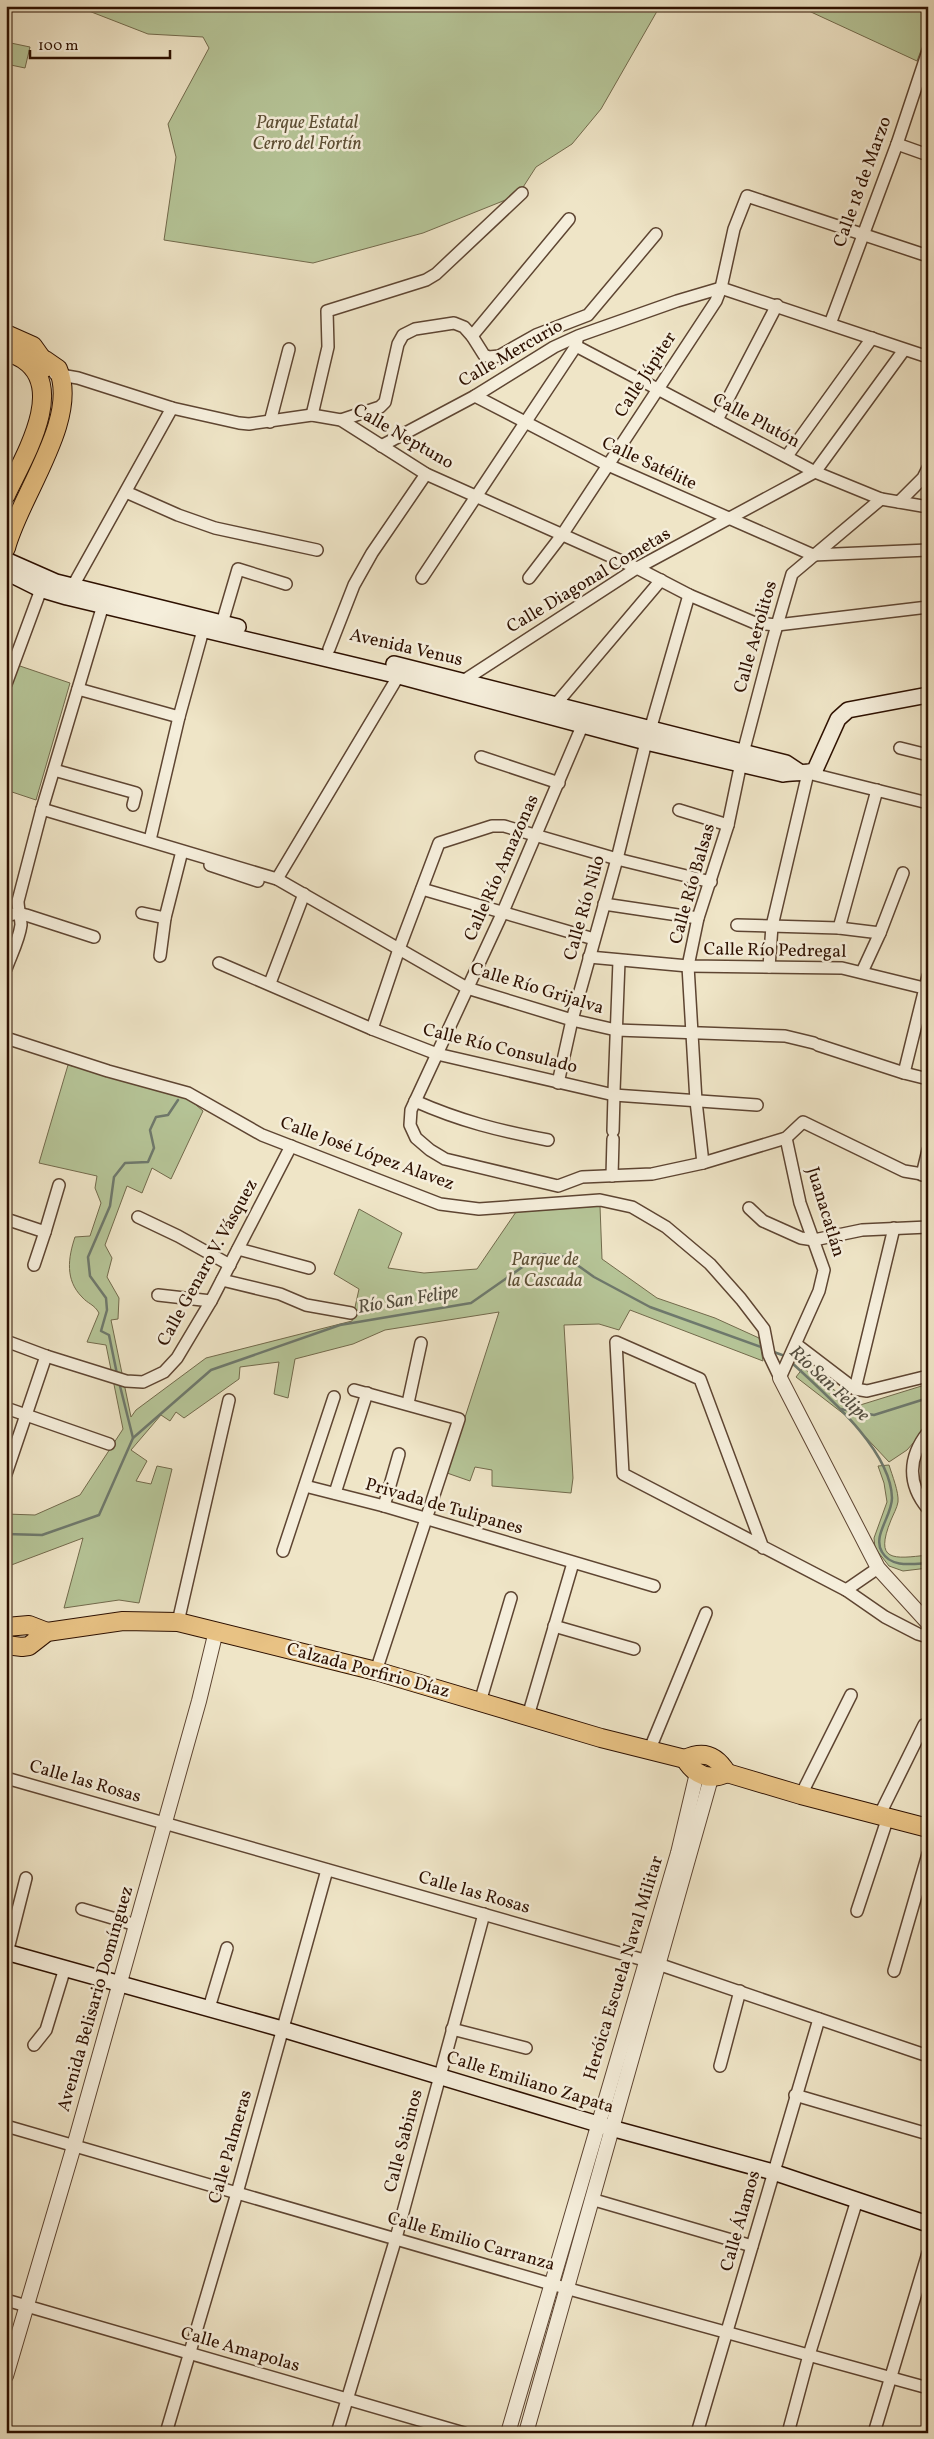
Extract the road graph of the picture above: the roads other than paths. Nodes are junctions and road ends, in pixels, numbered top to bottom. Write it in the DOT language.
graph roads {
  1 [pos="928,51"];
  2 [pos="897,144"];
  3 [pos="928,155"];
  4 [pos="522,193"];
  5 [pos="570,219"];
  6 [pos="656,234"];
  7 [pos="862,235"];
  8 [pos="928,256"];
  9 [pos="721,288"];
  10 [pos="777,305"];
  11 [pos="830,324"];
  12 [pos="6,334"];
  13 [pos="472,336"];
  14 [pos="872,338"];
  15 [pos="577,341"];
  16 [pos="289,349"];
  17 [pos="904,350"];
  18 [pos="6,352"];
  19 [pos="928,357"];
  20 [pos="24,359"];
  21 [pos="52,369"];
  22 [pos="657,388"];
  23 [pos="475,396"];
  24 [pos="172,408"];
  25 [pos="312,415"];
  26 [pos="340,420"];
  27 [pos="717,420"];
  28 [pos="270,422"];
  29 [pos="525,422"];
  30 [pos="382,446"];
  31 [pos="787,456"];
  32 [pos="608,465"];
  33 [pos="928,468"];
  34 [pos="815,472"];
  35 [pos="426,474"];
  36 [pos="126,492"];
  37 [pos="6,495"];
  38 [pos="475,496"];
  39 [pos="881,499"];
  40 [pos="899,502"];
  41 [pos="928,507"];
  42 [pos="6,516"];
  43 [pos="729,520"];
  44 [pos="562,535"];
  45 [pos="6,548"];
  46 [pos="317,550"];
  47 [pos="928,550"];
  48 [pos="813,555"];
  49 [pos="6,560"];
  50 [pos="637,568"];
  51 [pos="6,572"];
  52 [pos="422,578"];
  53 [pos="530,578"];
  54 [pos="662,580"];
  55 [pos="43,583"];
  56 [pos="286,584"];
  57 [pos="70,592"];
  58 [pos="689,595"];
  59 [pos="102,606"];
  60 [pos="928,608"];
  61 [pos="204,624"];
  62 [pos="777,625"];
  63 [pos="221,628"];
  64 [pos="330,649"];
  65 [pos="402,671"];
  66 [pos="463,681"];
  67 [pos="6,684"];
  68 [pos="78,689"];
  69 [pos="928,695"];
  70 [pos="551,710"];
  71 [pos="179,717"];
  72 [pos="585,719"];
  73 [pos="648,736"];
  74 [pos="900,748"];
  75 [pos="928,755"];
  76 [pos="481,757"];
  77 [pos="741,759"];
  78 [pos="54,770"];
  79 [pos="803,772"];
  80 [pos="559,782"];
  81 [pos="877,790"];
  82 [pos="928,803"];
  83 [pos="133,805"];
  84 [pos="42,809"];
  85 [pos="679,810"];
  86 [pos="728,825"];
  87 [pos="127,833"];
  88 [pos="536,836"];
  89 [pos="150,840"];
  90 [pos="181,855"];
  91 [pos="617,859"];
  92 [pos="903,873"];
  93 [pos="277,879"];
  94 [pos="258,882"];
  95 [pos="711,882"];
  96 [pos="422,889"];
  97 [pos="304,894"];
  98 [pos="604,904"];
  99 [pos="142,913"];
  100 [pos="502,914"];
  101 [pos="12,915"];
  102 [pos="165,918"];
  103 [pos="698,918"];
  104 [pos="737,925"];
  105 [pos="772,926"];
  106 [pos="839,928"];
  107 [pos="880,933"];
  108 [pos="94,937"];
  109 [pos="594,940"];
  110 [pos="399,949"];
  111 [pos="160,956"];
  112 [pos="589,957"];
  113 [pos="620,961"];
  114 [pos="220,963"];
  115 [pos="688,966"];
  116 [pos="769,967"];
  117 [pos="6,969"];
  118 [pos="862,972"];
  119 [pos="928,976"];
  120 [pos="270,983"];
  121 [pos="467,988"];
  122 [pos="926,989"];
  123 [pos="572,1020"];
  124 [pos="372,1029"];
  125 [pos="616,1030"];
  126 [pos="690,1034"];
  127 [pos="6,1038"];
  128 [pos="437,1054"];
  129 [pos="904,1074"];
  130 [pos="928,1079"];
  131 [pos="558,1083"];
  132 [pos="614,1093"];
  133 [pos="415,1101"];
  134 [pos="696,1101"];
  135 [pos="757,1105"];
  136 [pos="786,1138"];
  137 [pos="548,1140"];
  138 [pos="291,1146"];
  139 [pos="928,1150"];
  140 [pos="703,1164"];
  141 [pos="925,1175"];
  142 [pos="612,1176"];
  143 [pos="59,1185"];
  144 [pos="558,1186"];
  145 [pos="561,1203"];
  146 [pos="749,1208"];
  147 [pos="138,1217"];
  148 [pos="6,1219"];
  149 [pos="928,1227"];
  150 [pos="894,1228"];
  151 [pos="45,1232"];
  152 [pos="814,1240"];
  153 [pos="238,1249"];
  154 [pos="34,1265"];
  155 [pos="230,1265"];
  156 [pos="309,1268"];
  157 [pos="222,1280"];
  158 [pos="158,1295"];
  159 [pos="211,1301"];
  160 [pos="351,1312"];
  161 [pos="6,1341"];
  162 [pos="421,1343"];
  163 [pos="796,1344"];
  164 [pos="46,1356"];
  165 [pos="785,1367"];
  166 [pos="928,1376"];
  167 [pos="855,1389"];
  168 [pos="354,1390"];
  169 [pos="367,1393"];
  170 [pos="334,1397"];
  171 [pos="229,1400"];
  172 [pos="408,1403"];
  173 [pos="6,1408"];
  174 [pos="26,1416"];
  175 [pos="928,1432"];
  176 [pos="109,1444"];
  177 [pos="399,1454"];
  178 [pos="6,1474"];
  179 [pos="305,1486"];
  180 [pos="336,1494"];
  181 [pos="384,1506"];
  182 [pos="928,1509"];
  183 [pos="426,1519"];
  184 [pos="763,1548"];
  185 [pos="283,1551"];
  186 [pos="573,1563"];
  187 [pos="878,1568"];
  188 [pos="654,1586"];
  189 [pos="846,1590"];
  190 [pos="512,1598"];
  191 [pos="706,1613"];
  192 [pos="178,1622"];
  193 [pos="928,1623"];
  194 [pos="554,1626"];
  195 [pos="6,1627"];
  196 [pos="216,1631"];
  197 [pos="47,1632"];
  198 [pos="928,1637"];
  199 [pos="6,1645"];
  200 [pos="634,1649"];
  201 [pos="376,1671"];
  202 [pos="851,1695"];
  203 [pos="480,1702"];
  204 [pos="528,1716"];
  205 [pos="924,1725"];
  206 [pos="649,1751"];
  207 [pos="685,1759"];
  208 [pos="712,1775"];
  209 [pos="6,1778"];
  210 [pos="801,1795"];
  211 [pos="884,1816"];
  212 [pos="165,1823"];
  213 [pos="928,1828"];
  214 [pos="928,1854"];
  215 [pos="328,1870"];
  216 [pos="26,1878"];
  217 [pos="82,1909"];
  218 [pos="858,1911"];
  219 [pos="484,1914"];
  220 [pos="136,1925"];
  221 [pos="227,1948"];
  222 [pos="7,1952"];
  223 [pos="653,1962"];
  224 [pos="65,1968"];
  225 [pos="894,1971"];
  226 [pos="119,1983"];
  227 [pos="740,1991"];
  228 [pos="209,2008"];
  229 [pos="819,2019"];
  230 [pos="282,2029"];
  231 [pos="452,2029"];
  232 [pos="34,2046"];
  233 [pos="526,2048"];
  234 [pos="928,2056"];
  235 [pos="720,2066"];
  236 [pos="440,2075"];
  237 [pos="795,2095"];
  238 [pos="604,2125"];
  239 [pos="6,2126"];
  240 [pos="928,2134"];
  241 [pos="74,2146"];
  242 [pos="773,2172"];
  243 [pos="237,2192"];
  244 [pos="591,2199"];
  245 [pos="857,2200"];
  246 [pos="928,2224"];
  247 [pos="396,2238"];
  248 [pos="752,2246"];
  249 [pos="928,2253"];
  250 [pos="552,2284"];
  251 [pos="566,2288"];
  252 [pos="6,2300"];
  253 [pos="27,2306"];
  254 [pos="727,2333"];
  255 [pos="189,2353"];
  256 [pos="809,2355"];
  257 [pos="6,2376"];
  258 [pos="890,2378"];
  259 [pos="928,2388"];
  260 [pos="347,2398"];
  261 [pos="166,2433"];
  262 [pos="337,2433"];
  263 [pos="464,2433"];
  264 [pos="508,2433"];
  265 [pos="526,2433"];
  266 [pos="697,2433"];
  267 [pos="788,2433"];
  268 [pos="874,2433"];
  1 -- 2 [label="street, Calle 18 de Marzo"];
  2 -- 3 [label="street"];
  2 -- 7 [label="street, Calle 18 de Marzo"];
  4 -- 25 [label="street"];
  5 -- 13 [label="street"];
  6 -- 13 [label="street"];
  7 -- 8 [label="street"];
  7 -- 9 [label="street, Calle Júpiter"];
  7 -- 11 [label="street, Calle 18 de Marzo"];
  9 -- 10 [label="street"];
  9 -- 15 [label="street, Calle Mercurio"];
  9 -- 22 [label="street, Calle Júpiter"];
  10 -- 11 [label="street"];
  10 -- 27 [label="street"];
  11 -- 14 [label="street"];
  12 -- 21 [label="main road"];
  13 -- 26 [label="street"];
  14 -- 17 [label="street"];
  14 -- 31 [label="street"];
  15 -- 22 [label="street, Calle Plutón"];
  15 -- 23 [label="street, Calle Mercurio"];
  15 -- 29 [label="street"];
  16 -- 28 [label="street"];
  17 -- 19 [label="street"];
  17 -- 34 [label="street"];
  18 -- 20 [label="main road"];
  20 -- 21 [label="main road"];
  20 -- 37 [label="main road"];
  21 -- 24 [label="street, Calle Neptuno"];
  21 -- 42 [label="main road"];
  21 -- 45 [label="main road"];
  22 -- 27 [label="street, Calle Plutón"];
  22 -- 32 [label="street, Calle Júpiter"];
  23 -- 29 [label="street, Calle Satélite"];
  23 -- 30 [label="street, Calle Mercurio"];
  24 -- 28 [label="street, Calle Neptuno"];
  24 -- 36 [label="street"];
  25 -- 26 [label="street, Calle Neptuno"];
  25 -- 28 [label="street, Calle Neptuno"];
  26 -- 30 [label="street, Calle Neptuno"];
  27 -- 31 [label="street, Calle Plutón"];
  29 -- 32 [label="street, Calle Satélite"];
  29 -- 38 [label="street"];
  30 -- 35 [label="street, Calle Neptuno"];
  31 -- 34 [label="street, Calle Plutón"];
  32 -- 43 [label="street, Calle Satélite"];
  32 -- 44 [label="street, Calle Júpiter"];
  33 -- 40 [label="street"];
  34 -- 39 [label="street, Calle Plutón"];
  34 -- 43 [label="street, Calle Diagonal Cometas"];
  35 -- 38 [label="street, Calle Neptuno"];
  35 -- 64 [label="street"];
  36 -- 46 [label="street"];
  36 -- 57 [label="street"];
  38 -- 44 [label="street, Calle Neptuno"];
  38 -- 52 [label="street"];
  39 -- 40 [label="street, Calle Plutón"];
  39 -- 48 [label="street, Calle Aerolitos"];
  40 -- 41 [label="street, Calle Plutón"];
  43 -- 48 [label="street, Calle Satélite"];
  43 -- 50 [label="street, Calle Diagonal Cometas"];
  44 -- 50 [label="street, Calle Neptuno"];
  44 -- 53 [label="street, Calle Júpiter"];
  47 -- 48 [label="street"];
  48 -- 62 [label="street, Calle Aerolitos"];
  49 -- 55 [label="main road, Avenida Venus"];
  50 -- 54 [label="street, Calle Neptuno"];
  50 -- 66 [label="street, Calle Diagonal Cometas"];
  51 -- 55 [label="main road, Avenida Venus"];
  54 -- 58 [label="street, Calle Neptuno"];
  54 -- 70 [label="street"];
  55 -- 57 [label="main road, Avenida Venus"];
  55 -- 67 [label="street"];
  56 -- 63 [label="street"];
  57 -- 59 [label="main road, Avenida Venus"];
  57 -- 61 [label="main road, Avenida Venus"];
  58 -- 62 [label="street, Calle Neptuno"];
  58 -- 73 [label="street, Calle Río Nilo"];
  59 -- 61 [label="main road, Avenida Venus"];
  59 -- 68 [label="street"];
  60 -- 62 [label="street, Calle Neptuno"];
  61 -- 63 [label="main road, Avenida Venus"];
  61 -- 71 [label="street"];
  62 -- 77 [label="street, Calle Aerolitos"];
  63 -- 64 [label="main road, Avenida Venus"];
  63 -- 65 [label="main road, Avenida Venus"];
  64 -- 65 [label="main road, Avenida Venus"];
  65 -- 66 [label="main road, Avenida Venus"];
  65 -- 70 [label="main road, Avenida Venus"];
  65 -- 93 [label="street"];
  66 -- 70 [label="main road, Avenida Venus"];
  68 -- 71 [label="street"];
  68 -- 78 [label="street"];
  69 -- 79 [label="main road"];
  70 -- 72 [label="main road, Avenida Venus"];
  71 -- 89 [label="street"];
  72 -- 73 [label="main road, Avenida Venus"];
  72 -- 80 [label="street, Calle Río Amazonas"];
  73 -- 77 [label="main road, Avenida Venus"];
  73 -- 91 [label="street, Calle Río Nilo"];
  74 -- 75 [label="street"];
  76 -- 80 [label="street"];
  77 -- 79 [label="main road, Avenida Venus"];
  77 -- 86 [label="street, Calle Río Balsas"];
  78 -- 83 [label="street"];
  78 -- 84 [label="street"];
  79 -- 81 [label="street"];
  79 -- 105 [label="street"];
  80 -- 88 [label="street, Calle Río Amazonas"];
  81 -- 82 [label="street"];
  81 -- 106 [label="street"];
  84 -- 87 [label="street"];
  84 -- 101 [label="street"];
  85 -- 86 [label="street"];
  86 -- 95 [label="street, Calle Río Balsas"];
  87 -- 89 [label="street, Calle Río Grijalva"];
  87 -- 90 [label="street"];
  88 -- 91 [label="street"];
  88 -- 96 [label="street"];
  88 -- 100 [label="street, Calle Río Amazonas"];
  89 -- 93 [label="street, Calle Río Grijalva"];
  90 -- 94 [label="street"];
  90 -- 102 [label="street"];
  91 -- 95 [label="street"];
  91 -- 98 [label="street, Calle Río Nilo"];
  92 -- 107 [label="street"];
  93 -- 97 [label="street, Calle Río Grijalva"];
  95 -- 103 [label="street, Calle Río Balsas"];
  96 -- 100 [label="street"];
  96 -- 110 [label="street"];
  97 -- 110 [label="street, Calle Río Grijalva"];
  97 -- 120 [label="street"];
  98 -- 103 [label="street"];
  98 -- 109 [label="street, Calle Río Nilo"];
  99 -- 102 [label="street"];
  100 -- 109 [label="street"];
  100 -- 121 [label="street, Calle Río Amazonas"];
  101 -- 108 [label="street"];
  101 -- 117 [label="street"];
  102 -- 111 [label="street"];
  103 -- 115 [label="street, Calle Río Balsas"];
  104 -- 105 [label="street"];
  105 -- 106 [label="street"];
  105 -- 116 [label="street"];
  106 -- 107 [label="street"];
  107 -- 118 [label="street"];
  109 -- 112 [label="street, Calle Río Nilo"];
  110 -- 121 [label="street, Calle Río Grijalva"];
  110 -- 124 [label="street"];
  112 -- 113 [label="street, Calle Río Pedregal"];
  112 -- 123 [label="street, Calle Río Nilo"];
  113 -- 115 [label="street, Calle Río Pedregal"];
  113 -- 125 [label="street"];
  114 -- 120 [label="street, Calle Río Consulado"];
  115 -- 116 [label="street, Calle Río Pedregal"];
  115 -- 126 [label="street, Calle Río Balsas"];
  116 -- 118 [label="street, Calle Río Pedregal"];
  118 -- 122 [label="street, Calle Río Pedregal"];
  119 -- 122 [label="street"];
  120 -- 124 [label="street, Calle Río Consulado"];
  121 -- 123 [label="street, Calle Río Grijalva"];
  121 -- 128 [label="street, Calle Río Amazonas"];
  122 -- 129 [label="street"];
  123 -- 125 [label="street, Calle Río Grijalva"];
  123 -- 131 [label="street, Calle Río Nilo"];
  124 -- 128 [label="street, Calle Río Consulado"];
  125 -- 126 [label="street, Calle Río Grijalva"];
  125 -- 132 [label="street"];
  126 -- 129 [label="street, Calle Río Grijalva"];
  126 -- 134 [label="street, Calle Río Balsas"];
  127 -- 138 [label="street, Calle José López Alavez"];
  128 -- 131 [label="street, Calle Río Consulado"];
  128 -- 133 [label="street, Calle Río Amazonas"];
  129 -- 130 [label="street, Calle Río Grijalva"];
  131 -- 132 [label="street, Calle Río Consulado"];
  132 -- 134 [label="street, Calle Río Consulado"];
  132 -- 142 [label="street"];
  133 -- 137 [label="street"];
  133 -- 144 [label="street, Calle Río Amazonas"];
  134 -- 135 [label="street, Calle Río Consulado"];
  134 -- 140 [label="street, Calle Río Balsas"];
  136 -- 140 [label="street"];
  136 -- 141 [label="street"];
  136 -- 152 [label="street, Juanacatlán"];
  138 -- 145 [label="street, Calle José López Alavez"];
  138 -- 153 [label="street, Calle Genaro V. Vásquez"];
  139 -- 141 [label="street"];
  140 -- 142 [label="street"];
  142 -- 144 [label="street"];
  143 -- 151 [label="street"];
  144 -- 145 [label="street"];
  145 -- 165 [label="street, Calle José López Alavez"];
  146 -- 152 [label="street"];
  147 -- 155 [label="street"];
  148 -- 151 [label="street"];
  149 -- 150 [label="street"];
  150 -- 152 [label="street"];
  150 -- 167 [label="street"];
  151 -- 154 [label="street"];
  152 -- 163 [label="street, Juanacatlán"];
  153 -- 155 [label="street, Calle Genaro V. Vásquez"];
  153 -- 156 [label="street"];
  155 -- 157 [label="street, Calle Genaro V. Vásquez"];
  157 -- 159 [label="street, Calle Genaro V. Vásquez"];
  157 -- 160 [label="street"];
  158 -- 159 [label="street"];
  159 -- 164 [label="street, Calle Genaro V. Vásquez"];
  161 -- 164 [label="street, Calle Genaro V. Vásquez"];
  162 -- 172 [label="street"];
  163 -- 165 [label="street, Juanacatlán"];
  163 -- 167 [label="street"];
  164 -- 174 [label="street"];
  165 -- 187 [label="street, Calle José López Alavez"];
  166 -- 167 [label="street"];
  168 -- 169 [label="street"];
  169 -- 172 [label="street"];
  169 -- 180 [label="street"];
  170 -- 179 [label="street"];
  171 -- 192 [label="street"];
  172 -- 183 [label="street"];
  173 -- 174 [label="street"];
  174 -- 176 [label="street"];
  174 -- 178 [label="street"];
  175 -- 182 [label="street"];
  177 -- 181 [label="street"];
  179 -- 180 [label="street, Privada de Tulipanes"];
  179 -- 185 [label="street"];
  180 -- 181 [label="street, Privada de Tulipanes"];
  181 -- 183 [label="street, Privada de Tulipanes"];
  183 -- 186 [label="street, Privada de Tulipanes"];
  183 -- 201 [label="street"];
  184 -- 184 [label="street"];
  184 -- 189 [label="street"];
  186 -- 188 [label="street, Privada de Tulipanes"];
  186 -- 194 [label="street"];
  187 -- 189 [label="street"];
  187 -- 193 [label="street, Calle José López Alavez"];
  189 -- 198 [label="street"];
  190 -- 203 [label="street"];
  191 -- 206 [label="street"];
  192 -- 196 [label="main road, Calzada Porfirio Díaz"];
  192 -- 197 [label="main road, Calzada Porfirio Díaz"];
  194 -- 200 [label="street"];
  194 -- 204 [label="street"];
  195 -- 197 [label="main road, Calzada Porfirio Díaz"];
  196 -- 201 [label="main road, Calzada Porfirio Díaz"];
  196 -- 212 [label="street, Avenida Belisario Domínguez"];
  197 -- 199 [label="main road, Calzada Porfirio Díaz"];
  201 -- 203 [label="main road, Calzada Porfirio Díaz"];
  202 -- 210 [label="street"];
  203 -- 204 [label="main road, Calzada Porfirio Díaz"];
  204 -- 206 [label="main road, Calzada Porfirio Díaz"];
  205 -- 211 [label="street"];
  206 -- 207 [label="main road, Calzada Porfirio Díaz"];
  207 -- 208 [label="main road"];
  207 -- 208 [label="main road"];
  208 -- 210 [label="main road"];
  208 -- 223 [label="street, Heróica Escuela Naval Militar"];
  209 -- 212 [label="street, Calle las Rosas"];
  210 -- 211 [label="main road"];
  211 -- 213 [label="main road"];
  211 -- 218 [label="street"];
  212 -- 215 [label="street, Calle las Rosas"];
  212 -- 220 [label="street, Avenida Belisario Domínguez"];
  214 -- 225 [label="street"];
  215 -- 219 [label="street, Calle las Rosas"];
  215 -- 230 [label="street, Calle Palmeras"];
  216 -- 222 [label="street"];
  217 -- 220 [label="street"];
  219 -- 223 [label="street, Calle las Rosas"];
  219 -- 231 [label="street, Calle Sabinos"];
  220 -- 226 [label="street, Avenida Belisario Domínguez"];
  221 -- 228 [label="street"];
  222 -- 224 [label="main road, Calle Emiliano Zapata"];
  223 -- 227 [label="street, Calle las Rosas"];
  223 -- 238 [label="street, Heróica Escuela Naval Militar"];
  224 -- 226 [label="main road, Calle Emiliano Zapata"];
  224 -- 232 [label="street"];
  226 -- 228 [label="main road, Calle Emiliano Zapata"];
  226 -- 241 [label="street, Avenida Belisario Domínguez"];
  227 -- 229 [label="street, Calle las Rosas"];
  227 -- 235 [label="street"];
  228 -- 230 [label="main road, Calle Emiliano Zapata"];
  229 -- 234 [label="street, Calle las Rosas"];
  229 -- 237 [label="street, Calle Álamos"];
  230 -- 236 [label="main road, Calle Emiliano Zapata"];
  230 -- 243 [label="street, Calle Palmeras"];
  231 -- 233 [label="street"];
  231 -- 236 [label="street, Calle Sabinos"];
  236 -- 238 [label="main road, Calle Emiliano Zapata"];
  236 -- 247 [label="street, Calle Sabinos"];
  237 -- 240 [label="street"];
  237 -- 242 [label="street, Calle Álamos"];
  238 -- 242 [label="main road, Calle Emiliano Zapata"];
  238 -- 244 [label="street, Heróica Escuela Naval Militar"];
  238 -- 250 [label="street, Heróica Escuela Naval Militar"];
  239 -- 241 [label="street, Calle Emilio Carranza"];
  241 -- 243 [label="street, Calle Emilio Carranza"];
  241 -- 253 [label="street, Avenida Belisario Domínguez"];
  242 -- 245 [label="main road, Calle Emiliano Zapata"];
  242 -- 248 [label="street, Calle Álamos"];
  243 -- 247 [label="street, Calle Emilio Carranza"];
  243 -- 255 [label="street, Calle Palmeras"];
  244 -- 248 [label="street"];
  244 -- 251 [label="street, Heróica Escuela Naval Militar"];
  245 -- 246 [label="main road, Calle Emiliano Zapata"];
  245 -- 256 [label="street"];
  247 -- 250 [label="street, Calle Emilio Carranza"];
  247 -- 260 [label="street, Calle Sabinos"];
  248 -- 254 [label="street, Calle Álamos"];
  249 -- 258 [label="street"];
  250 -- 251 [label="street, Calle Emilio Carranza"];
  250 -- 264 [label="street, Heróica Escuela Naval Militar"];
  251 -- 254 [label="street, Calle Emilio Carranza"];
  251 -- 265 [label="street, Heróica Escuela Naval Militar"];
  252 -- 253 [label="street, Calle Amapolas"];
  253 -- 255 [label="street, Calle Amapolas"];
  253 -- 257 [label="street, Avenida Belisario Domínguez"];
  254 -- 256 [label="street, Calle Emilio Carranza"];
  254 -- 266 [label="street, Calle Álamos"];
  255 -- 260 [label="street, Calle Amapolas"];
  255 -- 261 [label="street, Calle Palmeras"];
  256 -- 258 [label="street, Calle Emilio Carranza"];
  256 -- 267 [label="street"];
  258 -- 259 [label="street, Calle Emilio Carranza"];
  258 -- 268 [label="street"];
  260 -- 262 [label="street, Calle Sabinos"];
  260 -- 263 [label="street, Calle Amapolas"];
}
